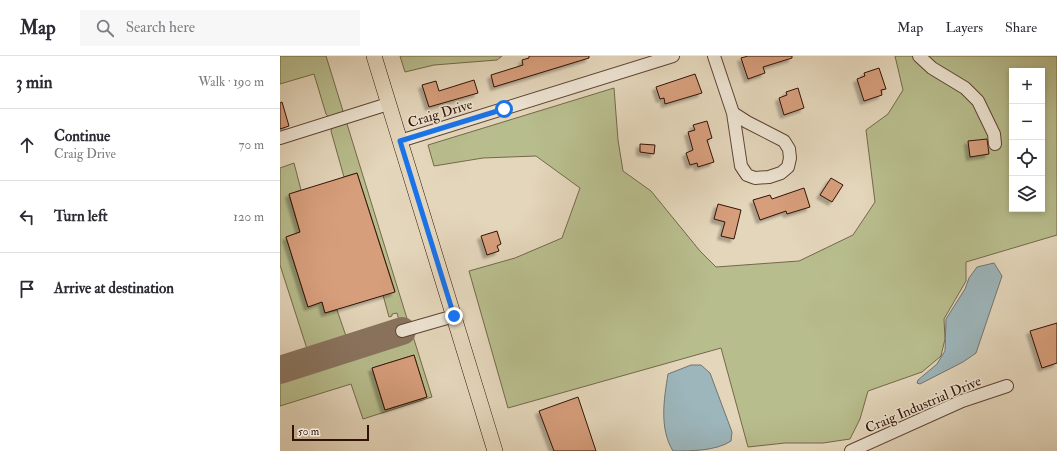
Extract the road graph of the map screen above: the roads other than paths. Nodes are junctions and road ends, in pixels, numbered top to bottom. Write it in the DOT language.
graph roads {
  1 [pos="374,56"];
  2 [pos="673,56"];
  3 [pos="714,56"];
  4 [pos="920,56"];
  5 [pos="388,104"];
  6 [pos="733,113"];
  7 [pos="280,138"];
  8 [pos="400,141"];
  9 [pos="995,144"];
  10 [pos="454,316"];
  11 [pos="402,331"];
  12 [pos="1007,386"];
  13 [pos="495,451"];
  14 [pos="851,451"];
  1 -- 5 [label="main road"];
  2 -- 8 [label="street, Craig Drive"];
  3 -- 6 [label="street"];
  4 -- 9 [label="street"];
  5 -- 7 [label="street"];
  5 -- 8 [label="main road"];
  6 -- 6 [label="street"];
  8 -- 10 [label="main road"];
  10 -- 11 [label="street"];
  10 -- 13 [label="main road"];
  12 -- 14 [label="street, Craig Industrial Drive"];
}
